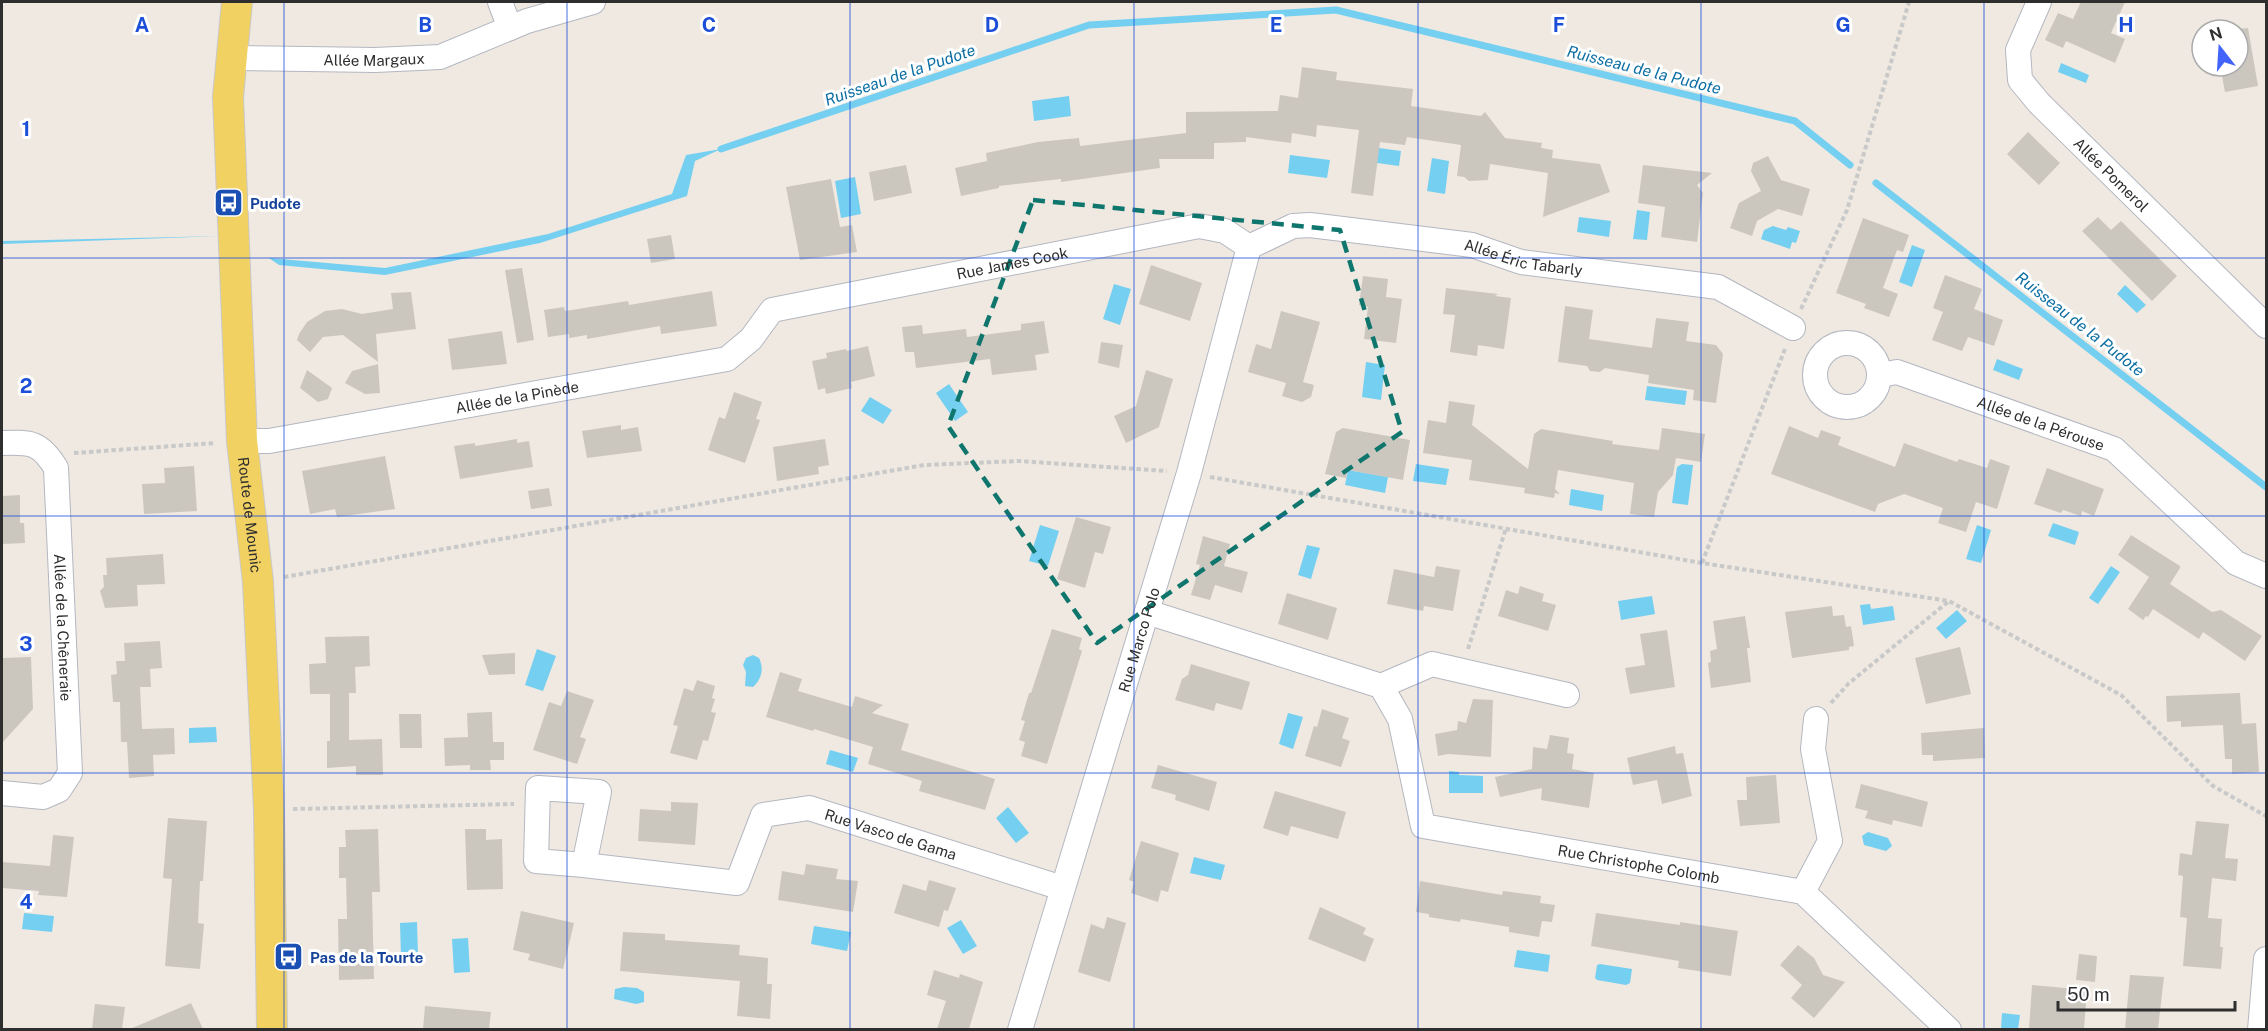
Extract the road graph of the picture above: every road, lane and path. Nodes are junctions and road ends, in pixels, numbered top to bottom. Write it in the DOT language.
graph roads {
  1 [pos="237,2"];
  2 [pos="500,2"];
  3 [pos="593,2"];
  4 [pos="1909,2"];
  5 [pos="2039,2"];
  6 [pos="510,28"];
  7 [pos="233,58"];
  8 [pos="1249,247"];
  9 [pos="772,310"];
  10 [pos="2266,326"];
  11 [pos="1793,328"];
  12 [pos="1880,375"];
  13 [pos="242,441"];
  14 [pos="2,443"];
  15 [pos="56,468"];
  16 [pos="1190,473"];
  17 [pos="1506,528"];
  18 [pos="1702,563"];
  19 [pos="2266,576"];
  20 [pos="258,582"];
  21 [pos="1949,601"];
  22 [pos="1147,612"];
  23 [pos="1461,670"];
  24 [pos="1381,686"];
  25 [pos="1567,694"];
  26 [pos="1816,719"];
  27 [pos="2,793"];
  28 [pos="538,804"];
  29 [pos="268,810"];
  30 [pos="2266,816"];
  31 [pos="584,865"];
  32 [pos="1062,888"];
  33 [pos="1803,892"];
  34 [pos="2266,959"];
  35 [pos="272,1029"];
  36 [pos="1020,1029"];
  37 [pos="1949,1029"];
  38 [pos="2260,1029"];
  1 -- 7 [label="main road, Route de Mounic"];
  2 -- 6 [label="street"];
  3 -- 6 [label="street, Allée Margaux"];
  4 -- 11 [label="path"];
  5 -- 10 [label="street, Allée Pomerol"];
  6 -- 7 [label="street, Allée Margaux"];
  7 -- 13 [label="main road, Route de Mounic"];
  8 -- 9 [label="street, Rue James Cook"];
  8 -- 11 [label="street, Allée Éric Tabarly"];
  8 -- 16 [label="street, Rue Marco Polo"];
  9 -- 13 [label="street, Allée de la Pinède"];
  11 -- 18 [label="path"];
  12 -- 19 [label="street, Allée de la Pérouse"];
  13 -- 15 [label="path"];
  13 -- 20 [label="main road, Route de Mounic"];
  14 -- 15 [label="street"];
  15 -- 27 [label="street, Allée de la Chêneraie"];
  16 -- 17 [label="path"];
  16 -- 20 [label="path"];
  16 -- 22 [label="street, Rue Marco Polo"];
  17 -- 18 [label="path"];
  17 -- 23 [label="path"];
  18 -- 21 [label="path"];
  20 -- 29 [label="main road, Route de Mounic"];
  21 -- 26 [label="path"];
  21 -- 30 [label="path"];
  22 -- 24 [label="street"];
  22 -- 32 [label="street, Rue Marco Polo"];
  23 -- 24 [label="street"];
  23 -- 25 [label="street"];
  24 -- 33 [label="street, Rue Christophe Colomb"];
  26 -- 33 [label="street"];
  28 -- 29 [label="path"];
  28 -- 31 [label="street, Rue Vasco de Gama"];
  28 -- 31 [label="street"];
  29 -- 35 [label="main road, Route de Mounic"];
  31 -- 32 [label="street, Rue Vasco de Gama"];
  32 -- 36 [label="street, Rue Marco Polo"];
  33 -- 37 [label="street"];
  34 -- 38 [label="street"];
}
